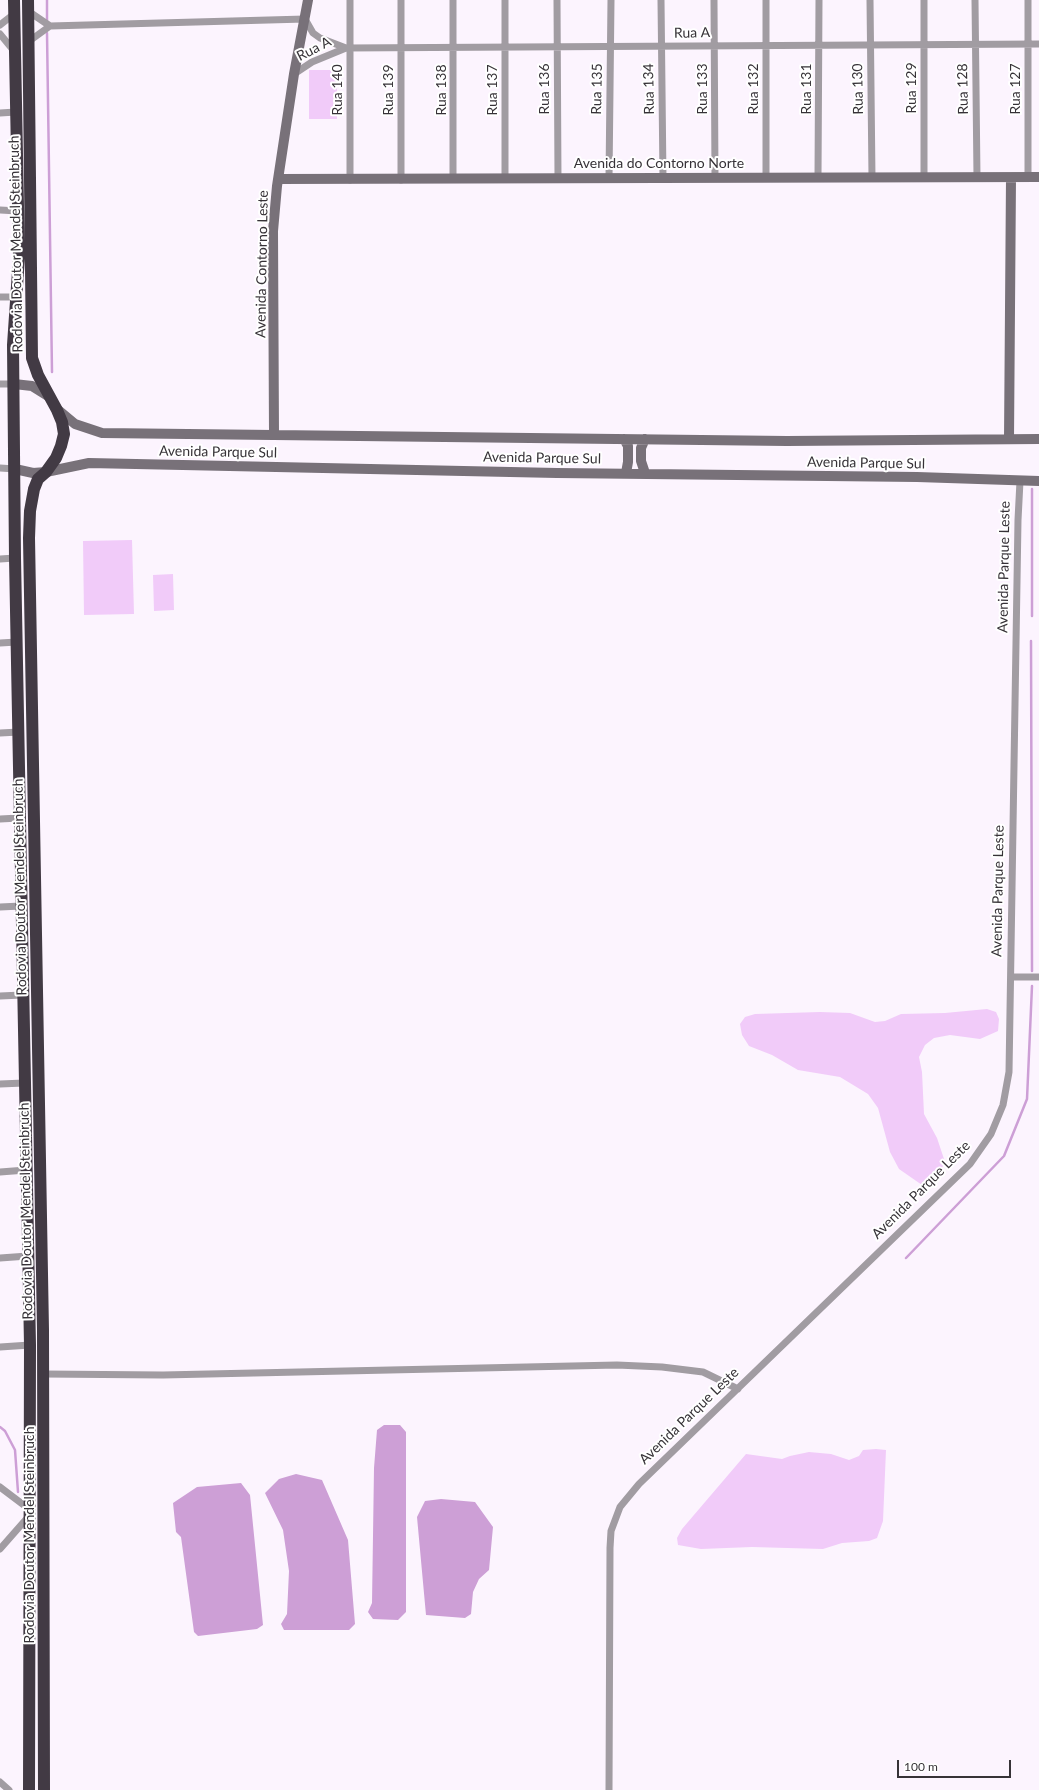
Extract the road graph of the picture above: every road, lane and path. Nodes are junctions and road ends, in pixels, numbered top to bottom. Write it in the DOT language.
graph roads {
  1 [pos="14,0"];
  2 [pos="308,0"];
  3 [pos="350,0"];
  4 [pos="401,0"];
  5 [pos="453,0"];
  6 [pos="505,0"];
  7 [pos="557,0"];
  8 [pos="611,0"];
  9 [pos="661,0"];
  10 [pos="714,0"];
  11 [pos="766,0"];
  12 [pos="819,0"];
  13 [pos="870,0"];
  14 [pos="924,0"];
  15 [pos="975,0"];
  16 [pos="1028,0"];
  17 [pos="28,5"];
  18 [pos="14,13"];
  19 [pos="305,19"];
  20 [pos="0,26"];
  21 [pos="50,26"];
  22 [pos="0,34"];
  23 [pos="28,42"];
  24 [pos="1028,44"];
  25 [pos="1039,44"];
  26 [pos="924,45"];
  27 [pos="975,45"];
  28 [pos="402,46"];
  29 [pos="714,46"];
  30 [pos="766,46"];
  31 [pos="819,46"];
  32 [pos="870,46"];
  33 [pos="454,47"];
  34 [pos="504,47"];
  35 [pos="557,47"];
  36 [pos="611,47"];
  37 [pos="662,47"];
  38 [pos="348,48"];
  39 [pos="15,52"];
  40 [pos="294,74"];
  41 [pos="16,112"];
  42 [pos="0,113"];
  43 [pos="715,177"];
  44 [pos="766,177"];
  45 [pos="818,177"];
  46 [pos="872,177"];
  47 [pos="924,177"];
  48 [pos="977,177"];
  49 [pos="1039,177"];
  50 [pos="558,178"];
  51 [pos="609,178"];
  52 [pos="663,178"];
  53 [pos="1011,178"];
  54 [pos="1028,178"];
  55 [pos="278,179"];
  56 [pos="454,179"];
  57 [pos="505,179"];
  58 [pos="350,180"];
  59 [pos="401,180"];
  60 [pos="0,210"];
  61 [pos="18,211"];
  62 [pos="0,297"];
  63 [pos="18,297"];
  64 [pos="0,384"];
  65 [pos="14,384"];
  66 [pos="57,410"];
  67 [pos="274,436"];
  68 [pos="624,439"];
  69 [pos="645,439"];
  70 [pos="1009,439"];
  71 [pos="1039,440"];
  72 [pos="0,468"];
  73 [pos="15,469"];
  74 [pos="46,472"];
  75 [pos="626,473"];
  76 [pos="645,474"];
  77 [pos="1020,481"];
  78 [pos="1039,481"];
  79 [pos="15,558"];
  80 [pos="0,559"];
  81 [pos="17,642"];
  82 [pos="0,643"];
  83 [pos="18,732"];
  84 [pos="0,733"];
  85 [pos="20,818"];
  86 [pos="0,820"];
  87 [pos="21,906"];
  88 [pos="0,907"];
  89 [pos="1011,977"];
  90 [pos="1039,977"];
  91 [pos="22,994"];
  92 [pos="0,996"];
  93 [pos="24,1083"];
  94 [pos="0,1084"];
  95 [pos="26,1170"];
  96 [pos="0,1172"];
  97 [pos="28,1256"];
  98 [pos="0,1258"];
  99 [pos="30,1345"];
  100 [pos="0,1347"];
  101 [pos="44,1374"];
  102 [pos="738,1389"];
  103 [pos="0,1487"];
  104 [pos="29,1512"];
  105 [pos="0,1549"];
  106 [pos="0,1782"];
  107 [pos="9,1790"];
  108 [pos="29,1790"];
  109 [pos="44,1790"];
  110 [pos="609,1790"];
  1 -- 18 [label="highway, Rodovia Doutor Mendel Steinbruch"];
  2 -- 19 [label="street, Avenida Contorno Leste"];
  3 -- 38 [label="street, Rua 140"];
  4 -- 28 [label="street, Rua 139"];
  5 -- 33 [label="street, Rua 138"];
  6 -- 34 [label="street, Rua 137"];
  7 -- 35 [label="street, Rua 136"];
  8 -- 36 [label="street, Rua 135"];
  9 -- 37 [label="street, Rua 134"];
  10 -- 29 [label="street, Rua 133"];
  11 -- 30 [label="street, Rua 132"];
  12 -- 31 [label="street, Rua 131"];
  13 -- 32 [label="street, Rua 130"];
  14 -- 26 [label="street, Rua 129"];
  15 -- 27 [label="street, Rua 128"];
  16 -- 24 [label="street, Rua 127"];
  17 -- 21 [label="street"];
  17 -- 23 [label="highway, Rodovia Doutor Mendel Steinbruch"];
  18 -- 20 [label="street"];
  18 -- 39 [label="highway, Rodovia Doutor Mendel Steinbruch"];
  19 -- 21 [label="street"];
  19 -- 38 [label="street, Rua A"];
  19 -- 40 [label="street, Avenida Contorno Leste"];
  21 -- 23 [label="street"];
  22 -- 39 [label="street"];
  23 -- 66 [label="highway, Rodovia Doutor Mendel Steinbruch"];
  24 -- 25 [label="street, Rua A"];
  24 -- 27 [label="street, Rua A"];
  24 -- 54 [label="street, Rua 127"];
  26 -- 27 [label="street, Rua A"];
  26 -- 32 [label="street, Rua A"];
  26 -- 47 [label="street, Rua 129"];
  27 -- 48 [label="street, Rua 128"];
  28 -- 33 [label="street, Rua A"];
  28 -- 38 [label="street, Rua A"];
  28 -- 59 [label="street, Rua 139"];
  29 -- 30 [label="street, Rua A"];
  29 -- 37 [label="street, Rua A"];
  29 -- 43 [label="street, Rua 133"];
  30 -- 31 [label="street, Rua A"];
  30 -- 44 [label="street, Rua 132"];
  31 -- 32 [label="street, Rua A"];
  31 -- 45 [label="street, Rua 131"];
  32 -- 46 [label="street, Rua 130"];
  33 -- 34 [label="street, Rua A"];
  33 -- 56 [label="street, Rua 138"];
  34 -- 35 [label="street, Rua A"];
  34 -- 57 [label="street, Rua 137"];
  35 -- 36 [label="street, Rua A"];
  35 -- 50 [label="street, Rua 136"];
  36 -- 37 [label="street, Rua A"];
  36 -- 51 [label="street, Rua 135"];
  37 -- 52 [label="street, Rua 134"];
  38 -- 40 [label="street, Rua A"];
  38 -- 58 [label="street, Rua 140"];
  39 -- 41 [label="highway, Rodovia Doutor Mendel Steinbruch"];
  40 -- 55 [label="street, Avenida Contorno Leste"];
  41 -- 42 [label="street"];
  41 -- 61 [label="highway, Rodovia Doutor Mendel Steinbruch"];
  43 -- 44 [label="street, Avenida do Contorno Norte"];
  43 -- 52 [label="street, Avenida do Contorno Norte"];
  44 -- 45 [label="street, Avenida do Contorno Norte"];
  45 -- 46 [label="street, Avenida do Contorno Norte"];
  46 -- 47 [label="street, Avenida do Contorno Norte"];
  47 -- 48 [label="street, Avenida do Contorno Norte"];
  48 -- 53 [label="street, Avenida do Contorno Norte"];
  49 -- 54 [label="street, Avenida do Contorno Norte"];
  50 -- 51 [label="street, Avenida do Contorno Norte"];
  50 -- 57 [label="street, Avenida do Contorno Norte"];
  51 -- 52 [label="street, Avenida do Contorno Norte"];
  53 -- 54 [label="street, Avenida do Contorno Norte"];
  53 -- 70 [label="street"];
  55 -- 58 [label="street, Avenida do Contorno Norte"];
  55 -- 67 [label="street, Avenida Contorno Leste"];
  56 -- 57 [label="street, Avenida do Contorno Norte"];
  56 -- 59 [label="street, Avenida do Contorno Norte"];
  58 -- 59 [label="street, Avenida do Contorno Norte"];
  60 -- 61 [label="street"];
  61 -- 63 [label="highway, Rodovia Doutor Mendel Steinbruch"];
  62 -- 63 [label="street"];
  63 -- 65 [label="highway, Rodovia Doutor Mendel Steinbruch"];
  64 -- 65 [label="street"];
  65 -- 66 [label="street, Avenida Parque Sul"];
  65 -- 73 [label="highway, Rodovia Doutor Mendel Steinbruch"];
  66 -- 67 [label="street, Avenida Parque Sul"];
  66 -- 74 [label="highway, Rodovia Doutor Mendel Steinbruch"];
  67 -- 68 [label="street, Avenida Parque Sul"];
  68 -- 69 [label="street, Avenida Parque Sul"];
  68 -- 75 [label="street"];
  69 -- 70 [label="street, Avenida Parque Sul"];
  69 -- 76 [label="street"];
  70 -- 71 [label="street, Avenida Parque Sul"];
  72 -- 73 [label="street"];
  73 -- 74 [label="street, Avenida Parque Sul"];
  73 -- 79 [label="highway, Rodovia Doutor Mendel Steinbruch"];
  74 -- 75 [label="street, Avenida Parque Sul"];
  74 -- 101 [label="highway, Rodovia Doutor Mendel Steinbruch"];
  75 -- 76 [label="street, Avenida Parque Sul"];
  76 -- 77 [label="street, Avenida Parque Sul"];
  77 -- 78 [label="street, Avenida Parque Sul"];
  77 -- 89 [label="street, Avenida Parque Leste"];
  79 -- 80 [label="street"];
  79 -- 81 [label="highway, Rodovia Doutor Mendel Steinbruch"];
  81 -- 82 [label="street"];
  81 -- 83 [label="highway, Rodovia Doutor Mendel Steinbruch"];
  83 -- 84 [label="street"];
  83 -- 85 [label="highway, Rodovia Doutor Mendel Steinbruch"];
  85 -- 86 [label="street"];
  85 -- 87 [label="highway, Rodovia Doutor Mendel Steinbruch"];
  87 -- 88 [label="street"];
  87 -- 91 [label="highway, Rodovia Doutor Mendel Steinbruch"];
  89 -- 90 [label="street"];
  89 -- 102 [label="street, Avenida Parque Leste"];
  91 -- 92 [label="street"];
  91 -- 93 [label="highway, Rodovia Doutor Mendel Steinbruch"];
  93 -- 94 [label="street"];
  93 -- 95 [label="highway, Rodovia Doutor Mendel Steinbruch"];
  95 -- 96 [label="street"];
  95 -- 97 [label="highway, Rodovia Doutor Mendel Steinbruch"];
  97 -- 98 [label="street"];
  97 -- 99 [label="highway, Rodovia Doutor Mendel Steinbruch"];
  99 -- 100 [label="street"];
  99 -- 104 [label="highway, Rodovia Doutor Mendel Steinbruch"];
  101 -- 102 [label="street"];
  101 -- 109 [label="highway, Rodovia Doutor Mendel Steinbruch"];
  102 -- 110 [label="street, Avenida Parque Leste"];
  103 -- 104 [label="street"];
  104 -- 105 [label="street"];
  104 -- 108 [label="highway, Rodovia Doutor Mendel Steinbruch"];
  106 -- 107 [label="street"];
}
